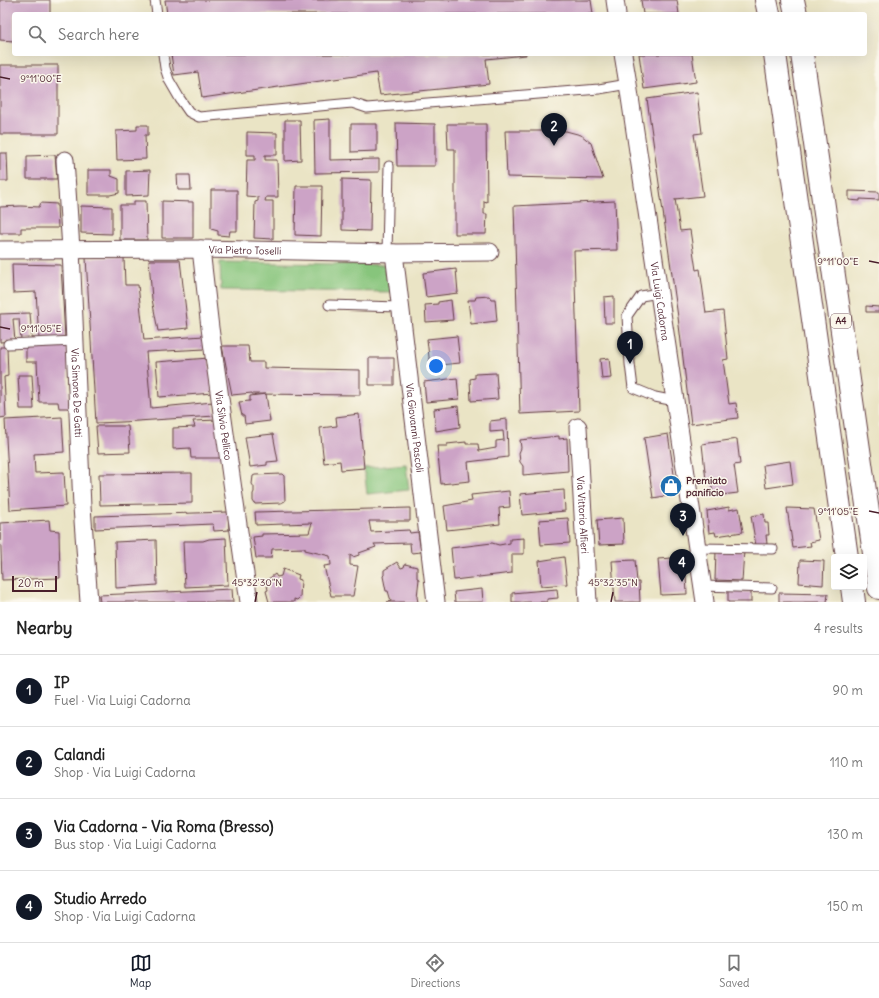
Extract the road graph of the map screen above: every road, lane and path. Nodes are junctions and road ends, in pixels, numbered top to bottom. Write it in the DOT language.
graph roads {
  1 [pos="155,0"];
  2 [pos="615,0"];
  3 [pos="766,0"];
  4 [pos="793,0"];
  5 [pos="157,12"];
  6 [pos="617,12"];
  7 [pos="769,12"];
  8 [pos="796,12"];
  9 [pos="163,56"];
  10 [pos="623,56"];
  11 [pos="775,56"];
  12 [pos="802,56"];
  13 [pos="628,84"];
  14 [pos="65,160"];
  15 [pos="389,166"];
  16 [pos="71,249"];
  17 [pos="201,249"];
  18 [pos="0,250"];
  19 [pos="490,252"];
  20 [pos="391,253"];
  21 [pos="659,293"];
  22 [pos="329,305"];
  23 [pos="400,307"];
  24 [pos="75,341"];
  25 [pos="8,344"];
  26 [pos="675,400"];
  27 [pos="578,427"];
  28 [pos="696,548"];
  29 [pos="773,549"];
  30 [pos="847,554"];
  31 [pos="772,588"];
  32 [pos="879,588"];
  33 [pos="852,590"];
  34 [pos="704,594"];
  35 [pos="89,602"];
  36 [pos="249,602"];
  37 [pos="436,602"];
  38 [pos="588,602"];
  39 [pos="854,602"];
  1 -- 5 [label="lane"];
  2 -- 6 [label="street"];
  3 -- 7 [label="highway"];
  4 -- 8 [label="highway"];
  9 -- 13 [label="lane"];
  10 -- 13 [label="street, Via Luigi Cadorna"];
  11 -- 30 [label="highway"];
  12 -- 32 [label="highway, A4"];
  13 -- 21 [label="street, Via Luigi Cadorna"];
  14 -- 16 [label="street, Via Simone De Gatti"];
  15 -- 20 [label="lane"];
  16 -- 17 [label="street, Via Pietro Toselli"];
  16 -- 18 [label="street, Via Pietro Toselli"];
  16 -- 24 [label="street, Via Simone De Gatti"];
  17 -- 20 [label="street, Via Pietro Toselli"];
  17 -- 36 [label="street, Via Silvio Pellico"];
  19 -- 20 [label="street, Via Pietro Toselli"];
  20 -- 23 [label="street, Via Giovanni Pascoli"];
  21 -- 26 [label="street, Via Luigi Cadorna"];
  21 -- 26 [label="lane"];
  22 -- 23 [label="lane"];
  23 -- 37 [label="street, Via Giovanni Pascoli"];
  24 -- 25 [label="lane"];
  24 -- 35 [label="street, Via Simone De Gatti"];
  26 -- 28 [label="street, Via Luigi Cadorna"];
  27 -- 38 [label="street, Via Vittorio Alfieri"];
  28 -- 29 [label="lane"];
  28 -- 34 [label="street, Via Luigi Cadorna"];
  31 -- 34 [label="lane, Via Luigi Cadorna"];
  33 -- 39 [label="highway"];
}
